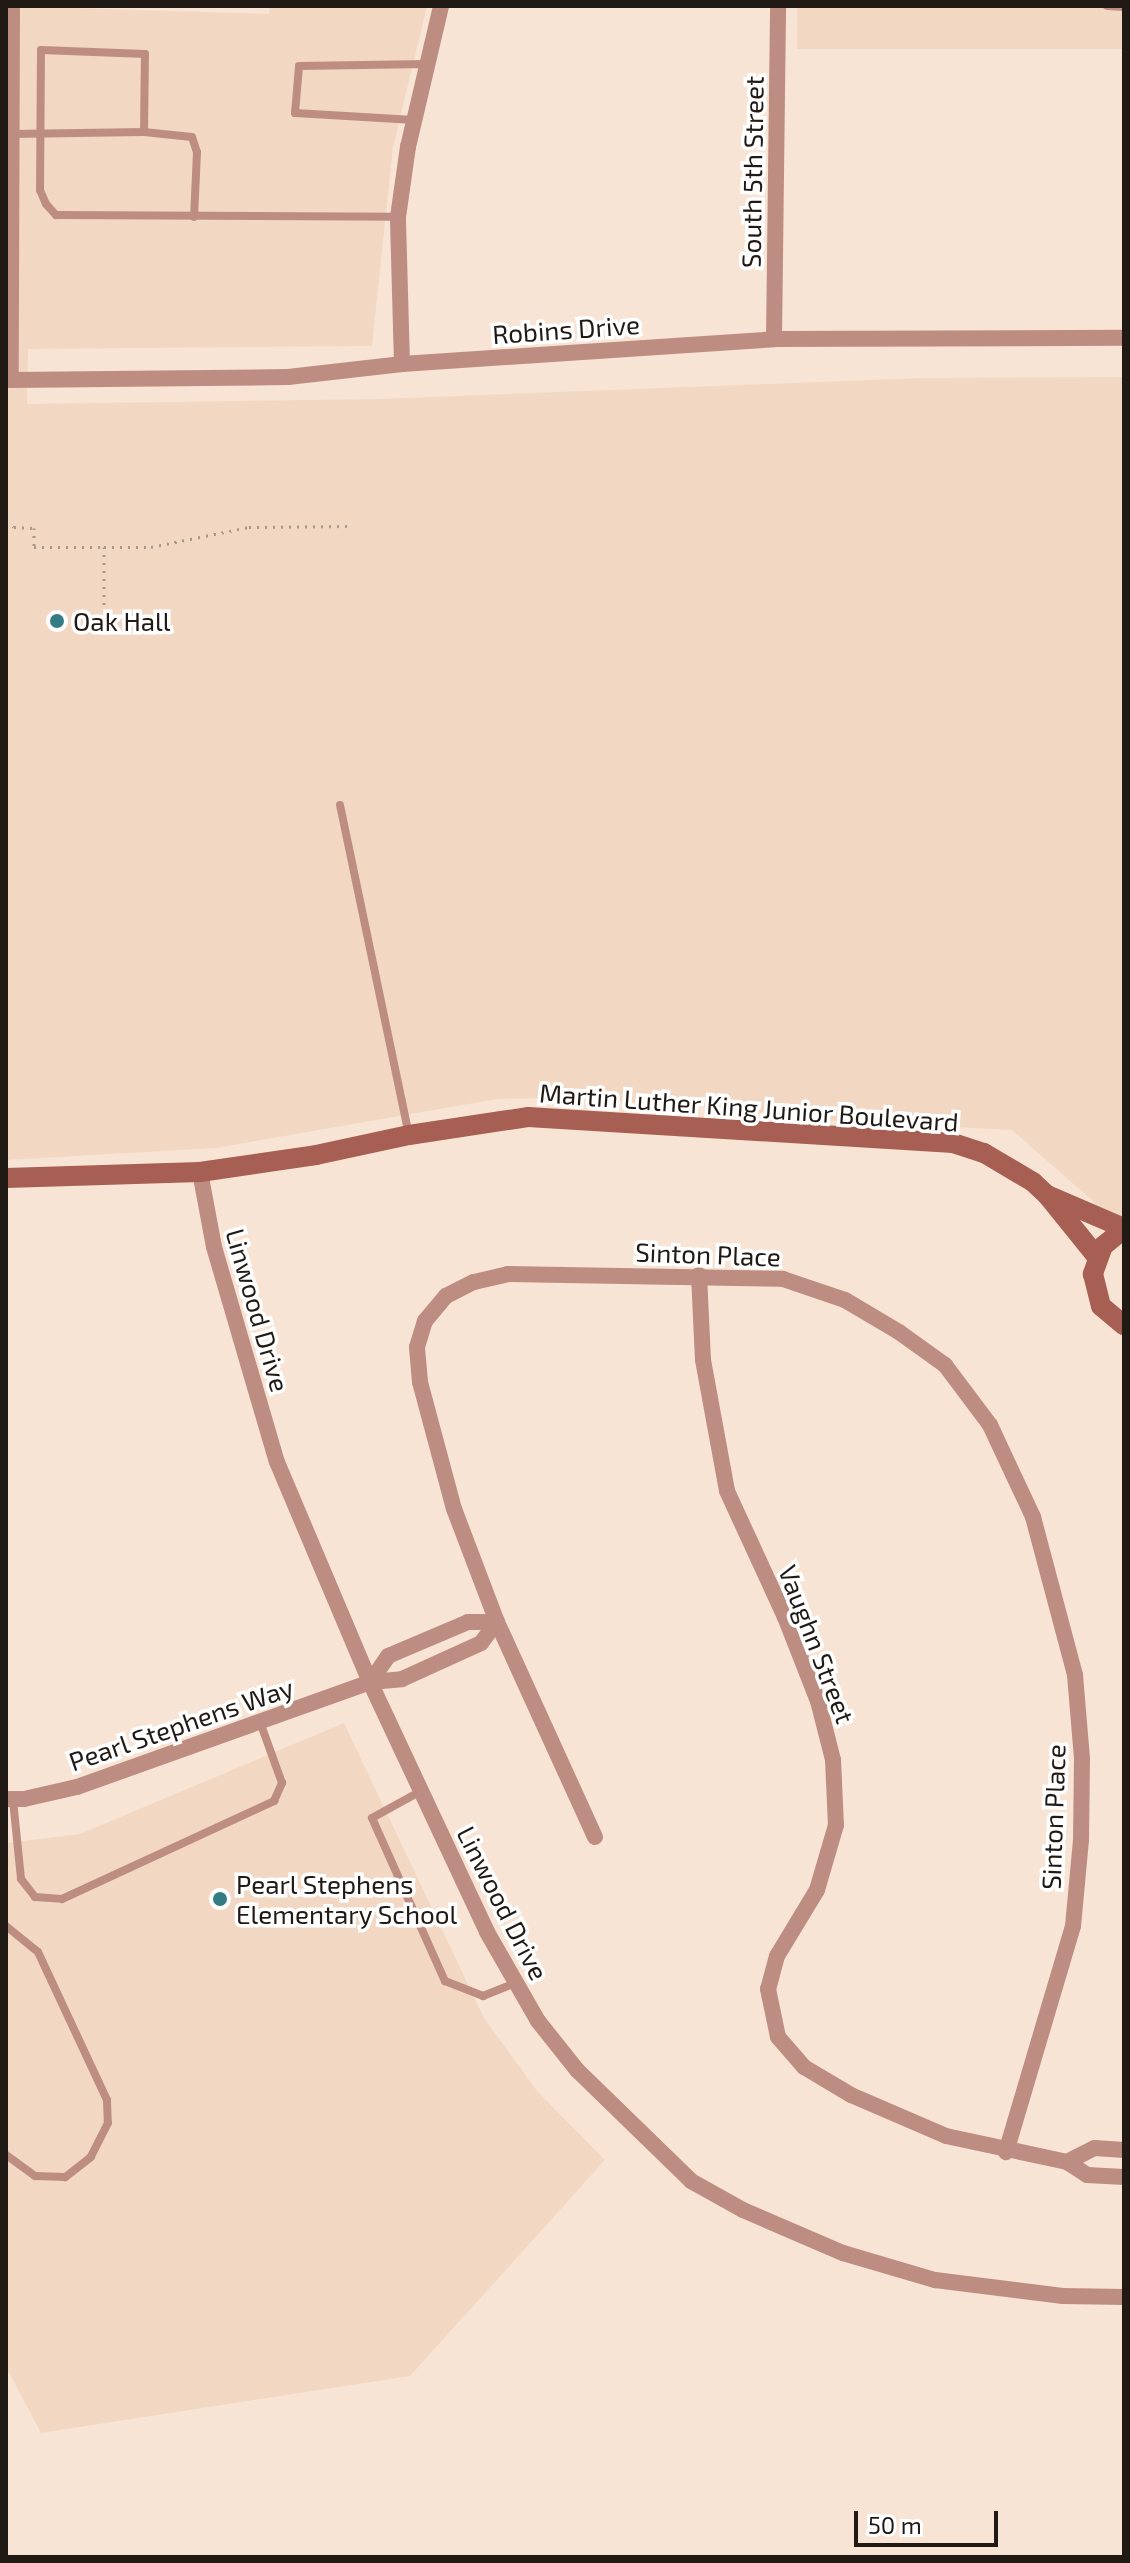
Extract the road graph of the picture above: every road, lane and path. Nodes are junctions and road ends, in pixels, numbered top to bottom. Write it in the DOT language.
graph roads {
  1 [pos="12,6"];
  2 [pos="441,6"];
  3 [pos="778,6"];
  4 [pos="1107,6"];
  5 [pos="1124,7"];
  6 [pos="427,64"];
  7 [pos="414,120"];
  8 [pos="144,132"];
  9 [pos="12,134"];
  10 [pos="40,134"];
  11 [pos="194,217"];
  12 [pos="398,217"];
  13 [pos="1124,338"];
  14 [pos="774,339"];
  15 [pos="402,364"];
  16 [pos="6,522"];
  17 [pos="349,526"];
  18 [pos="104,547"];
  19 [pos="104,611"];
  20 [pos="340,805"];
  21 [pos="409,1135"];
  22 [pos="200,1172"];
  23 [pos="6,1178"];
  24 [pos="1047,1195"];
  25 [pos="1124,1229"];
  26 [pos="1097,1257"];
  27 [pos="699,1275"];
  28 [pos="1124,1325"];
  29 [pos="497,1622"];
  30 [pos="370,1682"];
  31 [pos="260,1722"];
  32 [pos="421,1791"];
  33 [pos="10,1799"];
  34 [pos="595,1837"];
  35 [pos="6,1926"];
  36 [pos="516,1983"];
  37 [pos="1124,2150"];
  38 [pos="1006,2152"];
  39 [pos="6,2155"];
  40 [pos="1067,2162"];
  41 [pos="1124,2177"];
  42 [pos="1124,2297"];
  1 -- 9 [label="street"];
  2 -- 6 [label="street"];
  3 -- 14 [label="street, South 5th Street"];
  4 -- 5 [label="lane"];
  6 -- 7 [label="street"];
  6 -- 7 [label="lane"];
  7 -- 12 [label="street"];
  8 -- 10 [label="lane"];
  8 -- 10 [label="lane"];
  8 -- 11 [label="lane"];
  9 -- 10 [label="lane"];
  9 -- 15 [label="street, Robins Drive"];
  10 -- 11 [label="lane"];
  11 -- 12 [label="lane"];
  12 -- 15 [label="street"];
  13 -- 14 [label="street, Robins Drive"];
  14 -- 15 [label="street, Robins Drive"];
  16 -- 18 [label="path"];
  17 -- 18 [label="path"];
  18 -- 19 [label="path"];
  20 -- 21 [label="lane"];
  21 -- 22 [label="street, Martin Luther King Junior Boulevard"];
  21 -- 24 [label="street, Martin Luther King Junior Boulevard"];
  22 -- 23 [label="street, Martin Luther King Junior Boulevard"];
  22 -- 30 [label="street, Linwood Drive"];
  24 -- 25 [label="street, Martin Luther King Junior Boulevard"];
  24 -- 26 [label="street, Martin Luther King Junior Boulevard"];
  25 -- 26 [label="street"];
  26 -- 28 [label="street"];
  27 -- 29 [label="street, Sinton Place"];
  27 -- 38 [label="street, Vaughn Street"];
  27 -- 38 [label="street, Sinton Place"];
  29 -- 30 [label="street, Pearl Stephens Way"];
  29 -- 30 [label="street"];
  29 -- 34 [label="street, Sinton Place"];
  30 -- 31 [label="street, Pearl Stephens Way"];
  30 -- 32 [label="street, Linwood Drive"];
  31 -- 33 [label="street, Pearl Stephens Way"];
  31 -- 33 [label="lane"];
  32 -- 36 [label="street, Linwood Drive"];
  32 -- 36 [label="lane"];
  35 -- 39 [label="lane"];
  36 -- 42 [label="street, Linwood Drive"];
  37 -- 40 [label="street, Vaughn Street"];
  38 -- 40 [label="street, Vaughn Street"];
  40 -- 41 [label="street, Vaughn Street"];
}
